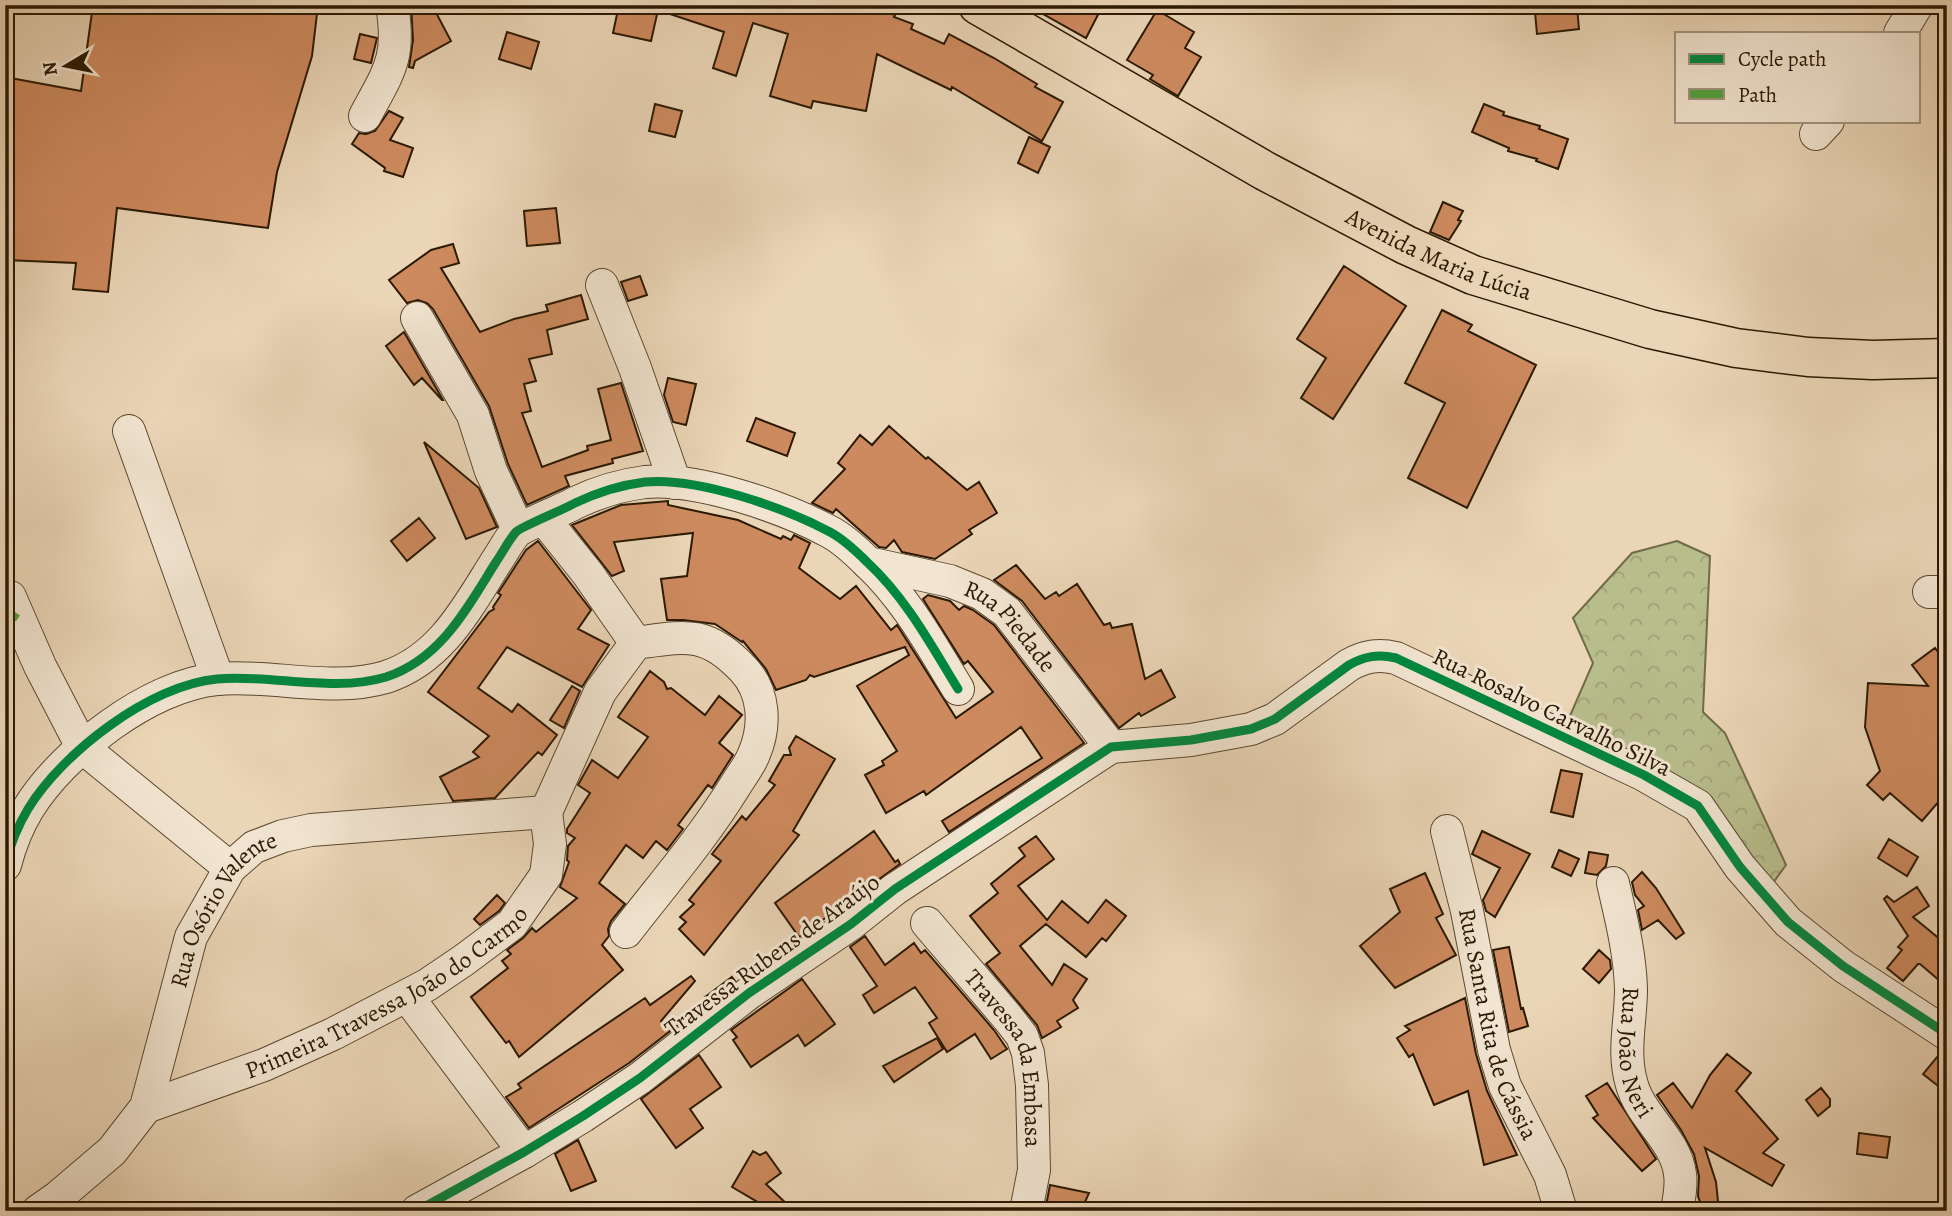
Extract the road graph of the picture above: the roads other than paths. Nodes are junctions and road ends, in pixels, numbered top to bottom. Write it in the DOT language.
graph roads {
  1 [pos="392,5"];
  2 [pos="978,5"];
  3 [pos="1917,5"];
  4 [pos="1900,32"];
  5 [pos="365,116"];
  6 [pos="602,285"];
  7 [pos="417,318"];
  8 [pos="1947,358"];
  9 [pos="128,431"];
  10 [pos="675,483"];
  11 [pos="531,524"];
  12 [pos="868,563"];
  13 [pos="10,597"];
  14 [pos="636,643"];
  15 [pos="218,679"];
  16 [pos="958,690"];
  17 [pos="82,747"];
  18 [pos="1111,747"];
  19 [pos="546,812"];
  20 [pos="1447,831"];
  21 [pos="5,865"];
  22 [pos="230,868"];
  23 [pos="1613,883"];
  24 [pos="927,923"];
  25 [pos="626,932"];
  26 [pos="407,996"];
  27 [pos="1947,1034"];
  28 [pos="146,1107"];
  29 [pos="524,1152"];
  30 [pos="38,1211"];
  31 [pos="417,1211"];
  32 [pos="1026,1211"];
  33 [pos="1561,1211"];
  34 [pos="1677,1211"];
  1 -- 5 [label="street"];
  2 -- 8 [label="main road, Avenida Maria Lúcia"];
  3 -- 4 [label="street"];
  6 -- 10 [label="street"];
  7 -- 11 [label="street"];
  9 -- 15 [label="street"];
  10 -- 11 [label="street"];
  10 -- 12 [label="street"];
  11 -- 14 [label="street"];
  11 -- 15 [label="street"];
  12 -- 16 [label="street"];
  12 -- 18 [label="street, Rua Piedade"];
  13 -- 17 [label="street"];
  14 -- 19 [label="street"];
  14 -- 25 [label="street"];
  15 -- 17 [label="street"];
  17 -- 21 [label="street"];
  17 -- 22 [label="street"];
  18 -- 27 [label="street, Rua Rosalvo Carvalho Silva"];
  18 -- 29 [label="street, Travessa Rubens de Araújo"];
  19 -- 22 [label="street, Rua Osório Valente"];
  19 -- 26 [label="street, Primeira Travessa João do Carmo"];
  20 -- 33 [label="street, Rua Santa Rita de Cássia"];
  22 -- 28 [label="street, Rua Osório Valente"];
  23 -- 34 [label="street, Rua João Neri"];
  24 -- 32 [label="street, Travessa da Embasa"];
  26 -- 28 [label="street, Primeira Travessa João do Carmo"];
  26 -- 29 [label="street"];
  28 -- 30 [label="street, Rua Osório Valente"];
  29 -- 31 [label="street, Travessa Rubens de Araújo"];
}
